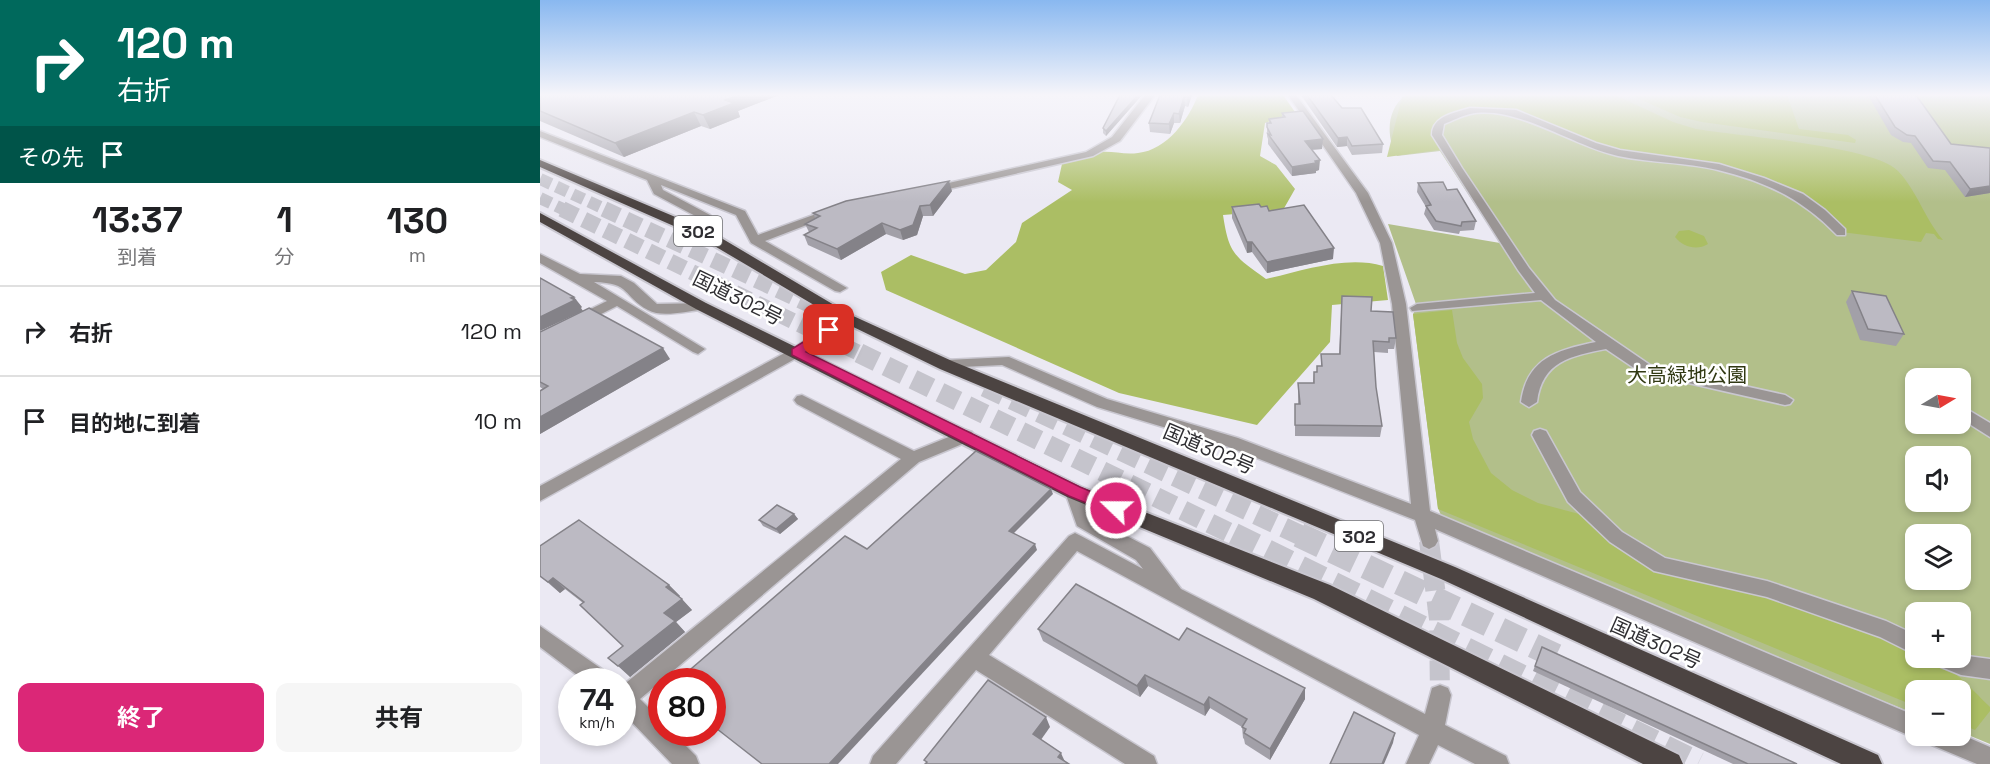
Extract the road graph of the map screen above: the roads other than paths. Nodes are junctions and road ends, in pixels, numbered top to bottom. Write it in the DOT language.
graph roads {
  1 [pos="1122,131"];
  2 [pos="1317,131"];
  3 [pos="1438,131"];
  4 [pos="1558,131"];
  5 [pos="540,134"];
  6 [pos="540,164"];
  7 [pos="652,178"];
  8 [pos="682,191"];
  9 [pos="923,191"];
  10 [pos="677,203"];
  11 [pos="843,208"];
  12 [pos="540,217"];
  13 [pos="1841,232"];
  14 [pos="706,235"];
  15 [pos="755,240"];
  16 [pos="540,258"];
  17 [pos="579,278"];
  18 [pos="840,288"];
  19 [pos="1545,296"];
  20 [pos="615,302"];
  21 [pos="700,306"];
  22 [pos="1417,308"];
  23 [pos="846,318"];
  24 [pos="540,340"];
  25 [pos="1607,344"];
  26 [pos="698,349"];
  27 [pos="797,352"];
  28 [pos="946,365"];
  29 [pos="802,400"];
  30 [pos="1785,400"];
  31 [pos="1529,402"];
  32 [pos="1971,418"];
  33 [pos="1990,431"];
  34 [pos="1540,435"];
  35 [pos="966,436"];
  36 [pos="913,458"];
  37 [pos="1074,492"];
  38 [pos="540,494"];
  39 [pos="1423,516"];
  40 [pos="1429,541"];
  41 [pos="1174,595"];
  42 [pos="540,635"];
  43 [pos="1905,640"];
  44 [pos="974,657"];
  45 [pos="1971,666"];
  46 [pos="584,668"];
  47 [pos="1990,669"];
  48 [pos="636,687"];
  49 [pos="1440,694"];
  50 [pos="636,710"];
  51 [pos="1905,722"];
  52 [pos="1432,730"];
  53 [pos="1961,746"];
  54 [pos="1990,758"];
  55 [pos="688,764"];
  56 [pos="881,764"];
  57 [pos="1146,764"];
  58 [pos="1417,764"];
  59 [pos="1498,764"];
  60 [pos="1670,764"];
  61 [pos="1869,764"];
  1 -- 9 [label="street"];
  2 -- 39 [label="street"];
  3 -- 19 [label="street"];
  4 -- 13 [label="street"];
  5 -- 7 [label="street"];
  6 -- 14 [label="highway, 国道302号 / 302"];
  7 -- 8 [label="street"];
  7 -- 10 [label="street"];
  8 -- 10 [label="street"];
  8 -- 15 [label="street"];
  10 -- 14 [label="street"];
  11 -- 15 [label="street"];
  12 -- 21 [label="highway, 国道302号"];
  14 -- 23 [label="highway, 国道302号 / 302"];
  15 -- 18 [label="street"];
  16 -- 17 [label="street"];
  17 -- 20 [label="street"];
  17 -- 21 [label="street"];
  19 -- 22 [label="street"];
  19 -- 25 [label="street"];
  20 -- 24 [label="street"];
  20 -- 26 [label="street"];
  21 -- 27 [label="highway, 国道302号"];
  23 -- 27 [label="street"];
  23 -- 28 [label="highway, 国道302号 / 302"];
  25 -- 30 [label="street"];
  25 -- 31 [label="street"];
  27 -- 35 [label="highway, 国道302号"];
  27 -- 38 [label="street"];
  28 -- 39 [label="street"];
  28 -- 61 [label="highway, 国道302号 / 302"];
  29 -- 36 [label="street"];
  32 -- 33 [label="street"];
  34 -- 43 [label="street"];
  35 -- 36 [label="street"];
  35 -- 37 [label="highway, 国道302号"];
  36 -- 48 [label="street"];
  37 -- 41 [label="street"];
  37 -- 60 [label="highway, 国道302号"];
  39 -- 40 [label="street"];
  39 -- 51 [label="street"];
  41 -- 44 [label="street"];
  41 -- 52 [label="street"];
  42 -- 46 [label="street"];
  44 -- 56 [label="street"];
  44 -- 57 [label="street"];
  45 -- 47 [label="street"];
  49 -- 52 [label="street"];
  50 -- 55 [label="street"];
  52 -- 58 [label="street"];
  52 -- 59 [label="street"];
  53 -- 54 [label="street"];
}
